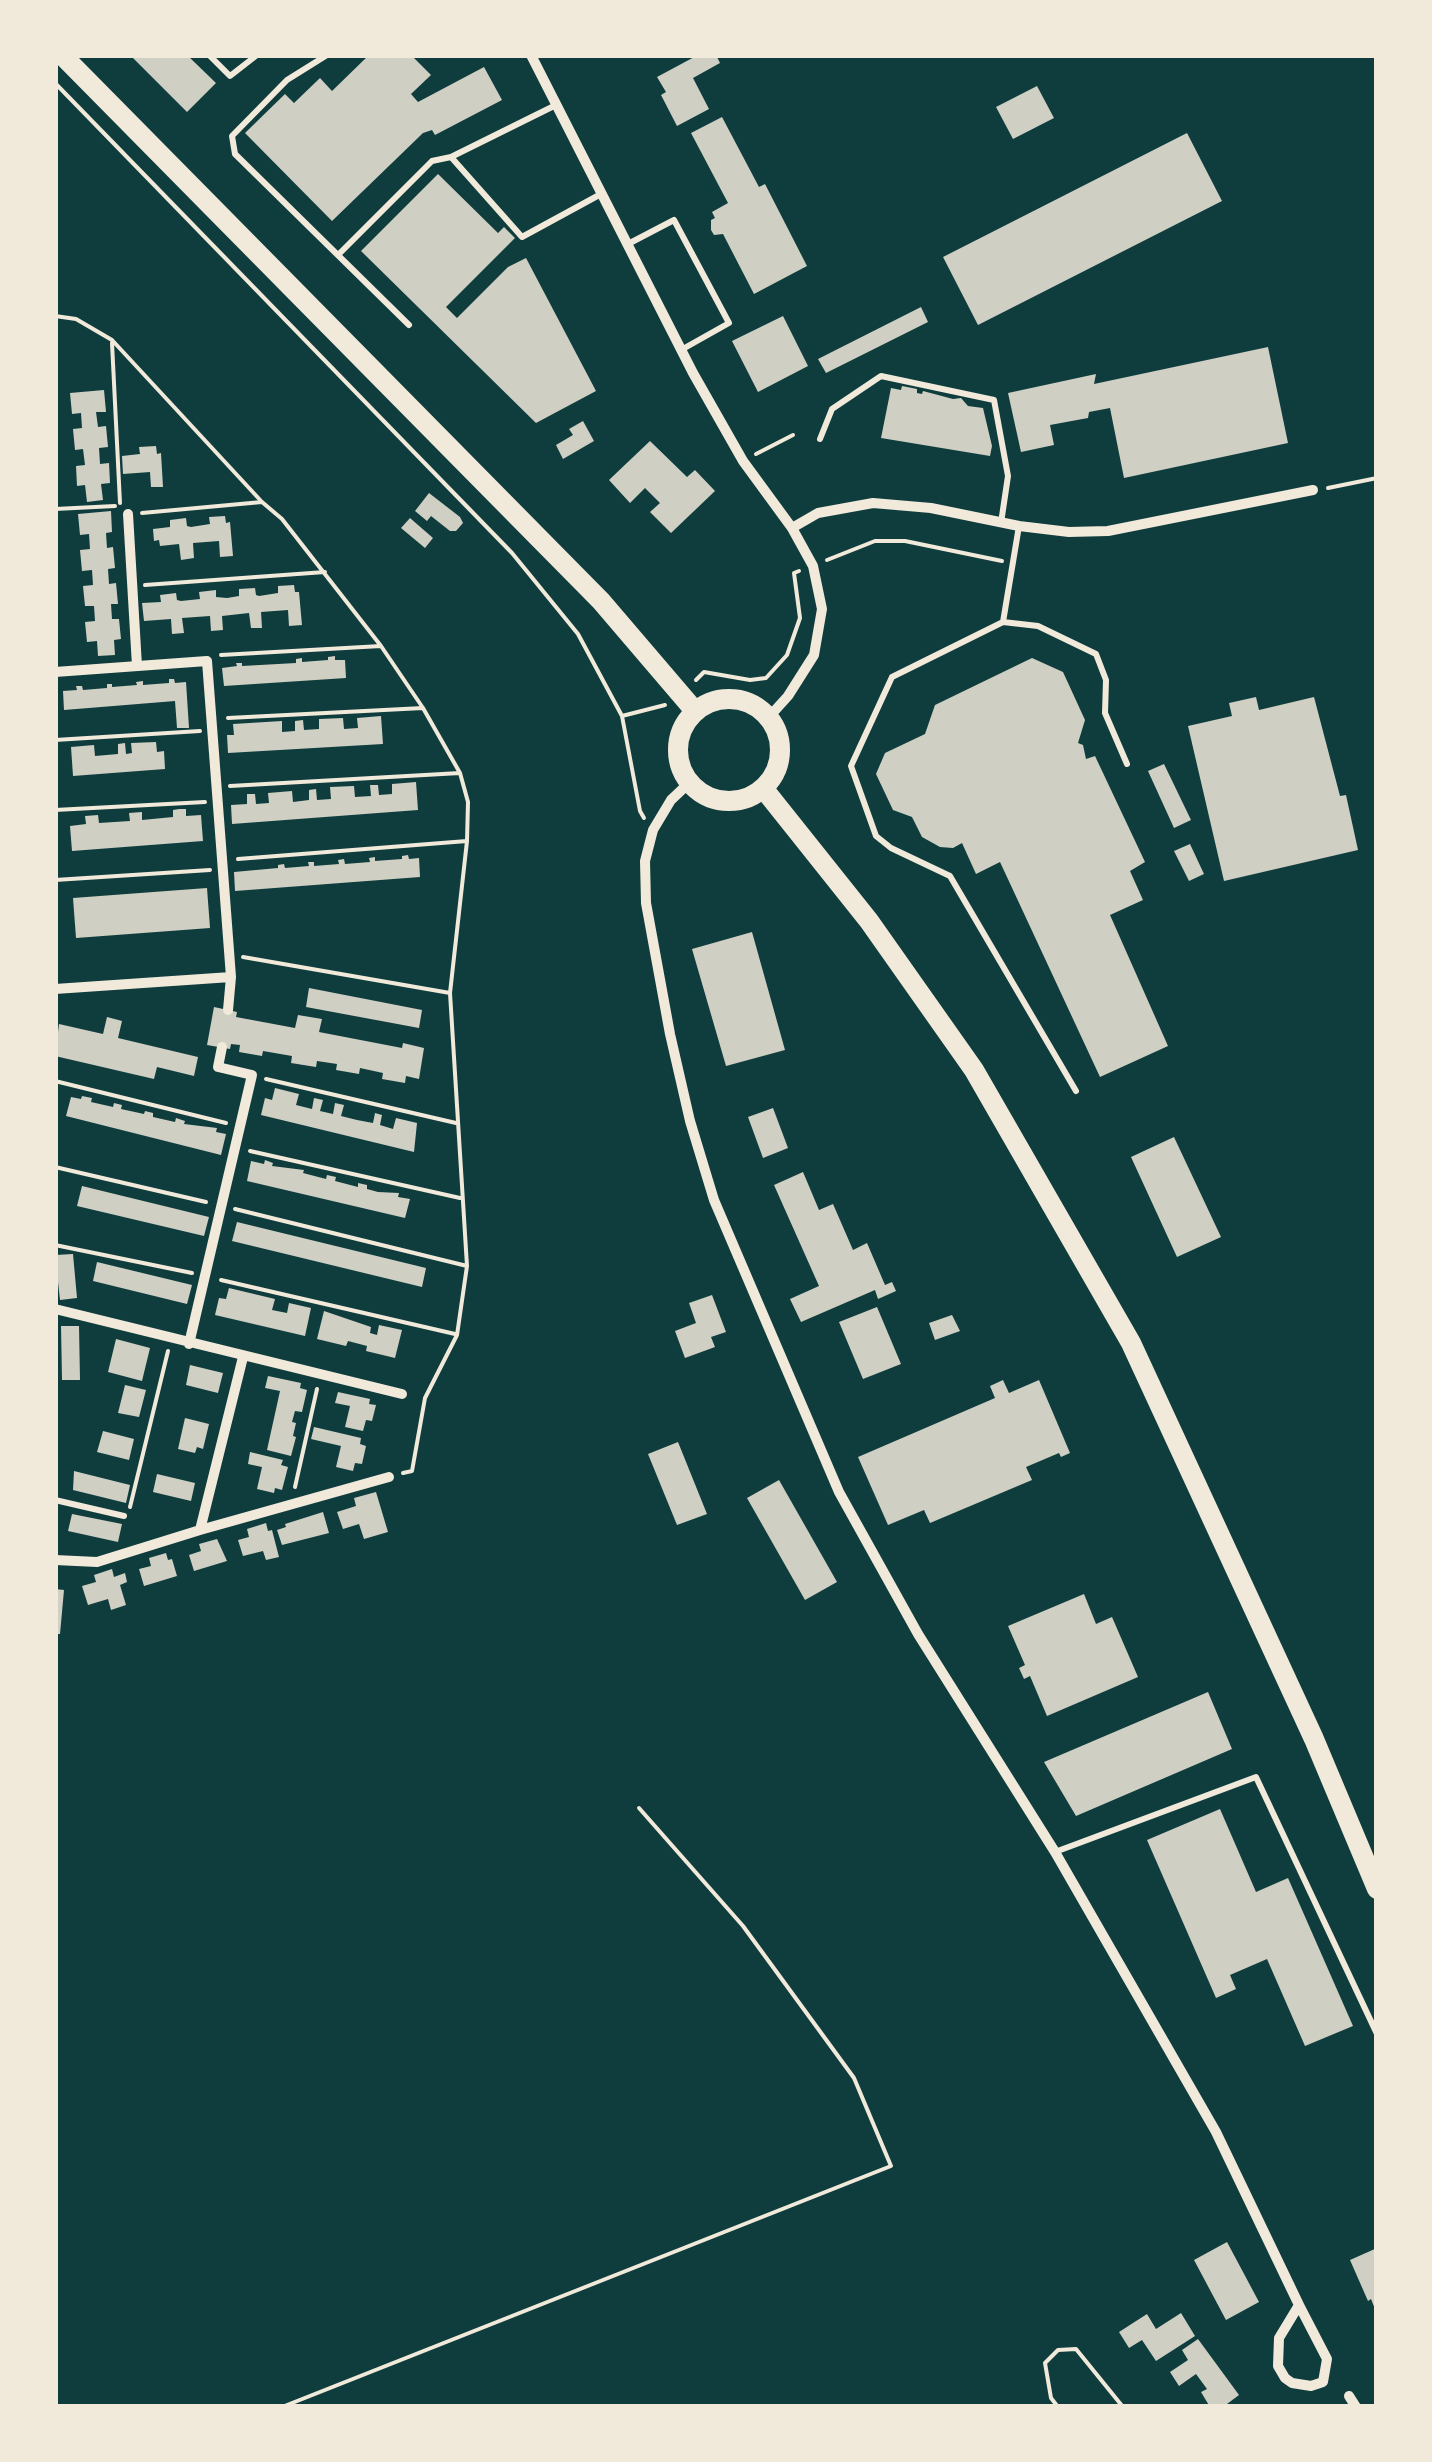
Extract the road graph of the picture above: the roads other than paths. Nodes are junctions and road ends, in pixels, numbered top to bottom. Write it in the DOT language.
graph roads {
  1 [pos="62,55"];
  2 [pos="209,55"];
  3 [pos="257,55"];
  4 [pos="327,55"];
  5 [pos="531,55"];
  6 [pos="556,105"];
  7 [pos="451,157"];
  8 [pos="602,194"];
  9 [pos="628,244"];
  10 [pos="340,253"];
  11 [pos="409,325"];
  12 [pos="682,350"];
  13 [pos="820,439"];
  14 [pos="1314,490"];
  15 [pos="124,510"];
  16 [pos="1001,522"];
  17 [pos="1019,526"];
  18 [pos="792,528"];
  19 [pos="1003,622"];
  20 [pos="137,666"];
  21 [pos="55,672"];
  22 [pos="695,711"];
  23 [pos="768,716"];
  24 [pos="1128,764"];
  25 [pos="690,782"];
  26 [pos="763,788"];
  27 [pos="231,976"];
  28 [pos="55,989"];
  29 [pos="228,1010"];
  30 [pos="222,1048"];
  31 [pos="1076,1091"];
  32 [pos="55,1309"];
  33 [pos="190,1344"];
  34 [pos="244,1358"];
  35 [pos="402,1394"];
  36 [pos="389,1477"];
  37 [pos="55,1500"];
  38 [pos="126,1516"];
  39 [pos="200,1530"];
  40 [pos="55,1560"];
  41 [pos="1056,1852"];
  42 [pos="1377,1888"];
  43 [pos="1377,2034"];
  44 [pos="1299,2305"];
  45 [pos="1349,2396"];
  46 [pos="1356,2407"];
  1 -- 22 [label="main road"];
  2 -- 3 [label="lane"];
  4 -- 10 [label="lane"];
  5 -- 6 [label="street"];
  6 -- 7 [label="lane"];
  6 -- 8 [label="street"];
  7 -- 8 [label="lane"];
  7 -- 10 [label="lane"];
  8 -- 9 [label="street"];
  9 -- 12 [label="street"];
  9 -- 12 [label="lane"];
  10 -- 11 [label="lane"];
  12 -- 18 [label="street"];
  13 -- 16 [label="lane"];
  14 -- 17 [label="street"];
  15 -- 20 [label="street"];
  16 -- 17 [label="street"];
  16 -- 18 [label="street"];
  17 -- 19 [label="lane"];
  18 -- 23 [label="street"];
  19 -- 24 [label="lane"];
  19 -- 31 [label="lane"];
  20 -- 21 [label="street"];
  20 -- 27 [label="street"];
  22 -- 23 [label="main road"];
  22 -- 25 [label="main road"];
  23 -- 26 [label="main road"];
  25 -- 26 [label="main road"];
  25 -- 41 [label="street"];
  26 -- 42 [label="main road"];
  27 -- 28 [label="street"];
  27 -- 29 [label="street"];
  30 -- 33 [label="street"];
  32 -- 33 [label="street"];
  33 -- 34 [label="street"];
  34 -- 35 [label="street"];
  34 -- 39 [label="street"];
  36 -- 39 [label="street"];
  37 -- 38 [label="lane"];
  39 -- 40 [label="street"];
  41 -- 43 [label="lane"];
  41 -- 44 [label="street"];
  44 -- 44 [label="street"];
  45 -- 46 [label="street"];
}
